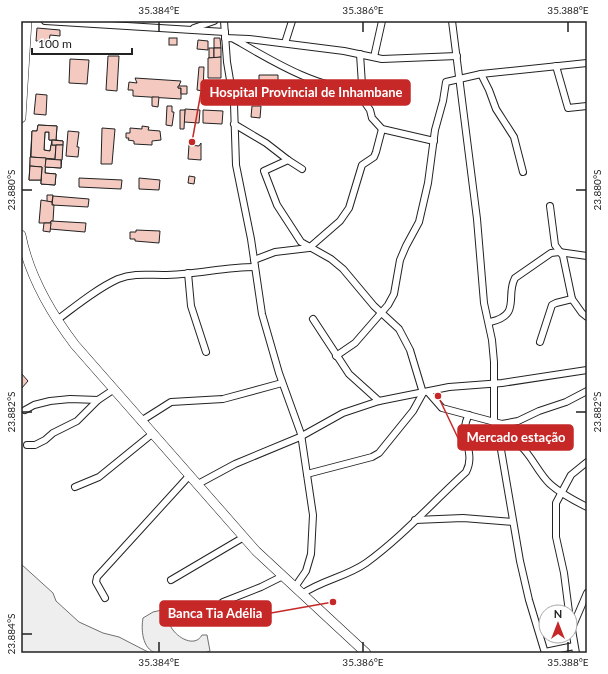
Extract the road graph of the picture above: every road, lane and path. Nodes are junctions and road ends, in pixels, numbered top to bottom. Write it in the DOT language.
graph roads {
  1 [pos="27,21"];
  2 [pos="45,21"];
  3 [pos="214,21"];
  4 [pos="224,21"];
  5 [pos="292,21"];
  6 [pos="382,21"];
  7 [pos="452,21"];
  8 [pos="191,30"];
  9 [pos="225,35"];
  10 [pos="233,38"];
  11 [pos="285,43"];
  12 [pos="360,54"];
  13 [pos="457,56"];
  14 [pos="374,57"];
  15 [pos="587,62"];
  16 [pos="556,66"];
  17 [pos="481,74"];
  18 [pos="460,79"];
  19 [pos="361,88"];
  20 [pos="587,106"];
  21 [pos="21,117"];
  22 [pos="234,124"];
  23 [pos="382,129"];
  24 [pos="434,140"];
  25 [pos="288,160"];
  26 [pos="302,169"];
  27 [pos="523,172"];
  28 [pos="550,206"];
  29 [pos="21,235"];
  30 [pos="309,248"];
  31 [pos="559,252"];
  32 [pos="587,256"];
  33 [pos="255,263"];
  34 [pos="188,273"];
  35 [pos="572,298"];
  36 [pos="381,312"];
  37 [pos="587,317"];
  38 [pos="313,319"];
  39 [pos="57,320"];
  40 [pos="490,322"];
  41 [pos="540,342"];
  42 [pos="206,352"];
  43 [pos="336,356"];
  44 [pos="587,370"];
  45 [pos="494,382"];
  46 [pos="282,383"];
  47 [pos="114,390"];
  48 [pos="587,391"];
  49 [pos="425,392"];
  50 [pos="98,400"];
  51 [pos="379,401"];
  52 [pos="26,410"];
  53 [pos="469,415"];
  54 [pos="142,421"];
  55 [pos="494,423"];
  56 [pos="152,434"];
  57 [pos="301,436"];
  58 [pos="498,438"];
  59 [pos="27,445"];
  60 [pos="586,459"];
  61 [pos="307,474"];
  62 [pos="189,476"];
  63 [pos="198,484"];
  64 [pos="75,487"];
  65 [pos="561,491"];
  66 [pos="587,507"];
  67 [pos="415,520"];
  68 [pos="513,522"];
  69 [pos="244,537"];
  70 [pos="283,576"];
  71 [pos="171,580"];
  72 [pos="295,587"];
  73 [pos="587,593"];
  74 [pos="302,594"];
  75 [pos="105,598"];
  76 [pos="223,602"];
  77 [pos="568,604"];
  78 [pos="578,614"];
  79 [pos="574,646"];
  80 [pos="361,651"];
  81 [pos="545,652"];
  82 [pos="576,653"];
  1 -- 21 [label="main road"];
  2 -- 8 [label="street"];
  3 -- 8 [label="street"];
  4 -- 9 [label="street"];
  5 -- 11 [label="street"];
  6 -- 14 [label="street"];
  7 -- 13 [label="street"];
  8 -- 9 [label="street"];
  9 -- 10 [label="street"];
  9 -- 22 [label="street"];
  10 -- 11 [label="street"];
  10 -- 19 [label="street"];
  11 -- 12 [label="street"];
  12 -- 14 [label="street"];
  12 -- 19 [label="street"];
  13 -- 14 [label="street"];
  13 -- 18 [label="street"];
  15 -- 16 [label="street"];
  16 -- 17 [label="street"];
  16 -- 20 [label="street"];
  17 -- 18 [label="street"];
  17 -- 27 [label="street"];
  18 -- 24 [label="street"];
  18 -- 40 [label="street"];
  19 -- 23 [label="street"];
  22 -- 25 [label="street"];
  22 -- 33 [label="street"];
  23 -- 24 [label="street"];
  23 -- 30 [label="street"];
  24 -- 36 [label="street"];
  25 -- 26 [label="street"];
  25 -- 30 [label="street"];
  28 -- 31 [label="street"];
  29 -- 39 [label="main road"];
  30 -- 33 [label="street"];
  30 -- 36 [label="street"];
  31 -- 32 [label="street"];
  31 -- 35 [label="street"];
  31 -- 40 [label="street"];
  33 -- 34 [label="street"];
  33 -- 46 [label="street"];
  34 -- 39 [label="street"];
  34 -- 42 [label="street"];
  35 -- 37 [label="street"];
  35 -- 41 [label="street"];
  36 -- 43 [label="street"];
  36 -- 49 [label="street"];
  38 -- 43 [label="street"];
  39 -- 47 [label="main road"];
  40 -- 45 [label="street"];
  43 -- 51 [label="street"];
  44 -- 45 [label="street"];
  45 -- 49 [label="street"];
  45 -- 55 [label="street"];
  46 -- 54 [label="street"];
  46 -- 57 [label="street"];
  47 -- 50 [label="street"];
  47 -- 54 [label="main road"];
  48 -- 55 [label="street"];
  49 -- 51 [label="street"];
  49 -- 53 [label="street"];
  49 -- 61 [label="street"];
  50 -- 52 [label="street"];
  50 -- 59 [label="street"];
  51 -- 57 [label="street"];
  53 -- 55 [label="street"];
  53 -- 67 [label="street"];
  54 -- 56 [label="main road"];
  55 -- 58 [label="street"];
  56 -- 62 [label="main road"];
  56 -- 64 [label="street"];
  57 -- 61 [label="street"];
  57 -- 63 [label="street"];
  58 -- 65 [label="street"];
  58 -- 68 [label="street"];
  60 -- 65 [label="street"];
  61 -- 72 [label="street"];
  62 -- 63 [label="main road"];
  62 -- 75 [label="street"];
  63 -- 69 [label="main road"];
  65 -- 66 [label="street"];
  65 -- 77 [label="street"];
  67 -- 68 [label="street"];
  67 -- 74 [label="street"];
  68 -- 81 [label="street"];
  69 -- 70 [label="main road"];
  69 -- 71 [label="street"];
  70 -- 72 [label="main road"];
  70 -- 76 [label="street"];
  72 -- 74 [label="main road"];
  73 -- 78 [label="street"];
  74 -- 80 [label="main road"];
  79 -- 81 [label="street"];
  79 -- 82 [label="street"];
}
